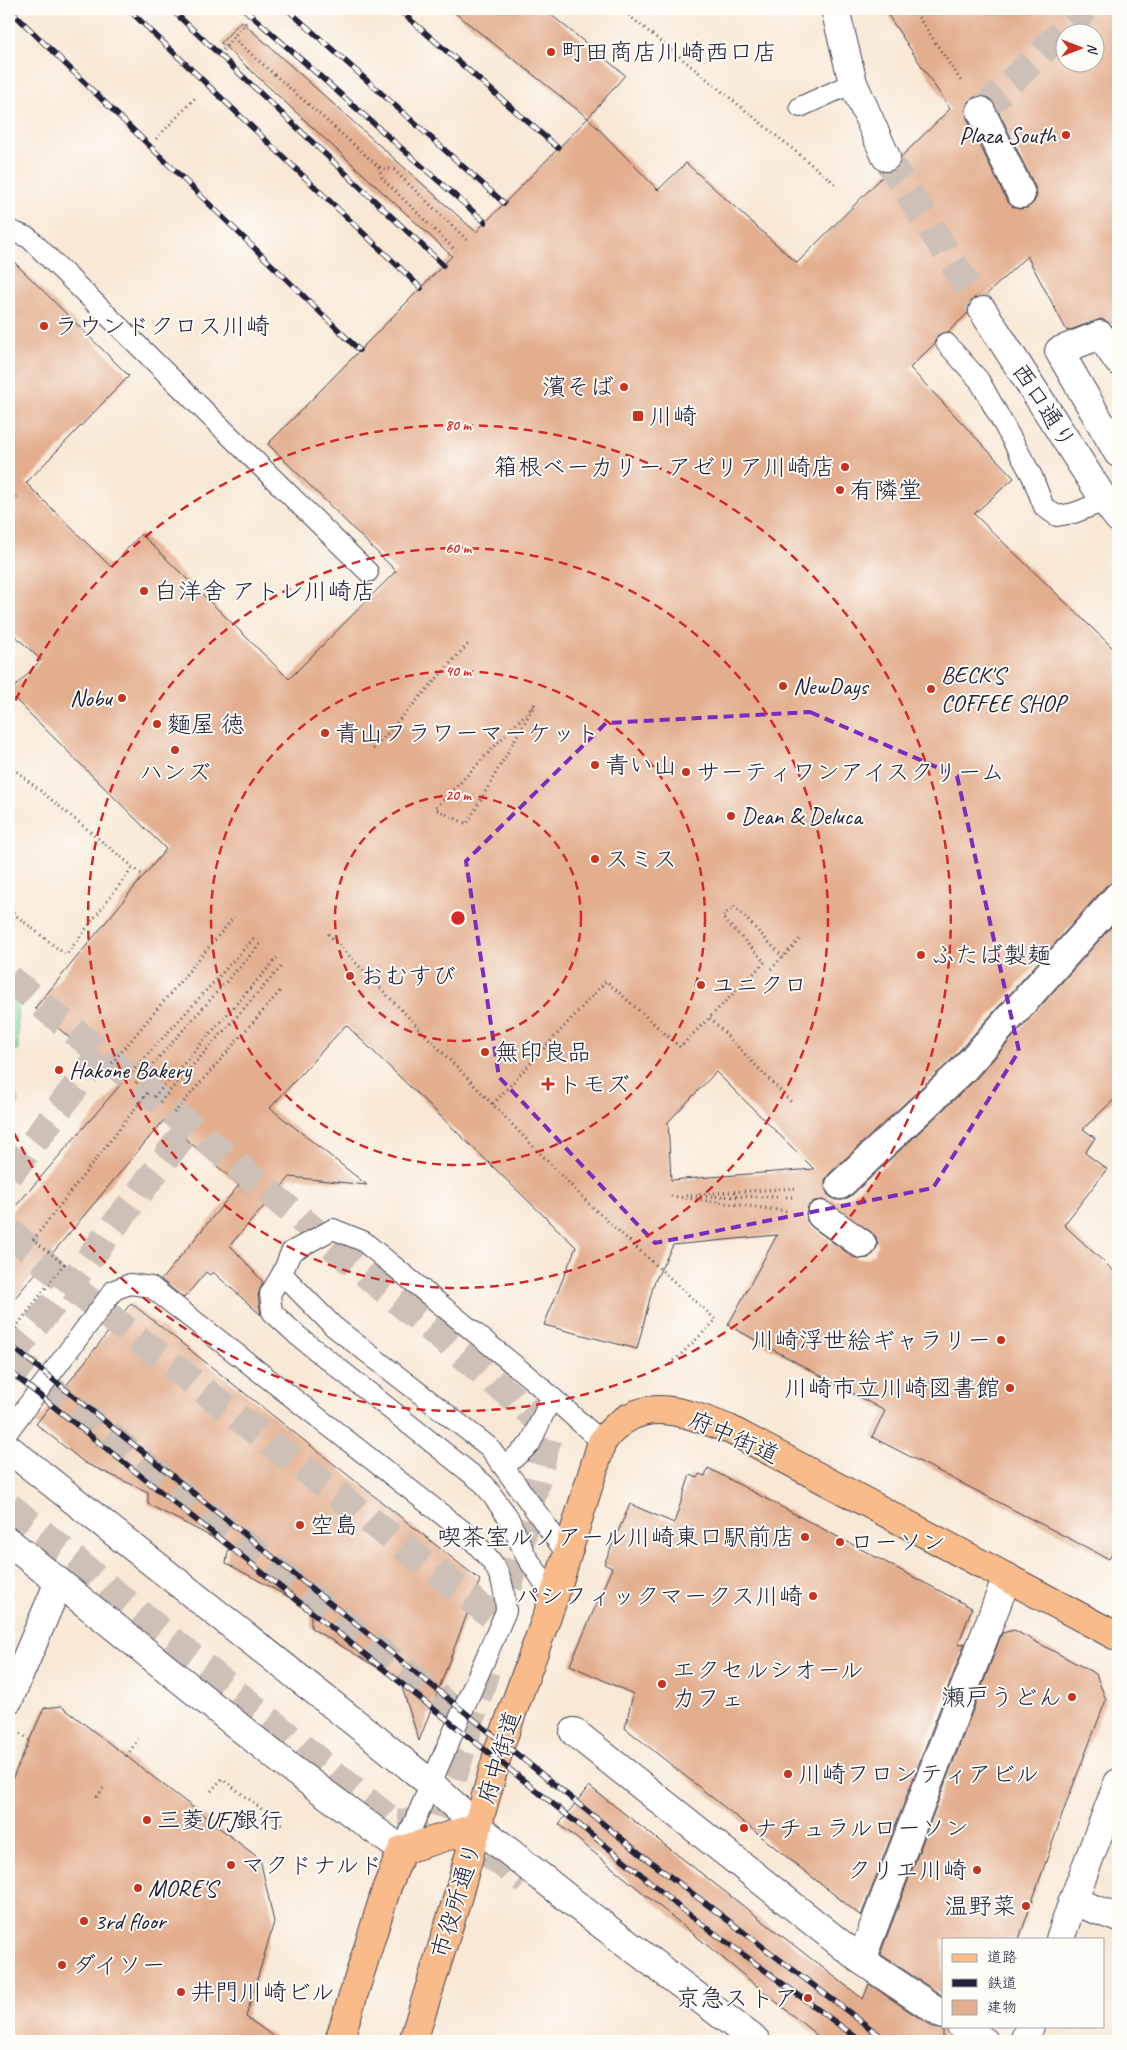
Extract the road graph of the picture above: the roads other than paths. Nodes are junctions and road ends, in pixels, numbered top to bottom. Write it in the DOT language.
graph roads {
  1 [pos="835,9"];
  2 [pos="853,83"];
  3 [pos="800,107"];
  4 [pos="981,112"];
  5 [pos="886,157"];
  6 [pos="1021,194"];
  7 [pos="9,230"];
  8 [pos="983,311"];
  9 [pos="946,342"];
  10 [pos="1118,361"];
  11 [pos="1118,453"];
  12 [pos="1111,509"];
  13 [pos="1118,539"];
  14 [pos="368,572"];
  15 [pos="1118,896"];
  16 [pos="840,1185"];
  17 [pos="820,1215"];
  18 [pos="862,1244"];
  19 [pos="282,1274"];
  20 [pos="551,1398"];
  21 [pos="9,1430"];
  22 [pos="602,1442"];
  23 [pos="9,1449"];
  24 [pos="504,1467"];
  25 [pos="9,1542"];
  26 [pos="567,1554"];
  27 [pos="1007,1577"];
  28 [pos="60,1582"];
  29 [pos="554,1597"];
  30 [pos="1118,1637"];
  31 [pos="9,1699"];
  32 [pos="574,1732"];
  33 [pos="431,1784"];
  34 [pos="1118,1784"];
  35 [pos="478,1827"];
  36 [pos="402,1850"];
  37 [pos="1073,1901"];
  38 [pos="1118,1918"];
  39 [pos="1060,1938"];
  40 [pos="861,1960"];
  41 [pos="942,2014"];
  42 [pos="964,2028"];
  43 [pos="1029,2028"];
  44 [pos="339,2041"];
  45 [pos="414,2041"];
  46 [pos="756,2041"];
  47 [pos="984,2041"];
  48 [pos="1024,2041"];
  1 -- 2 [label="street"];
  2 -- 3 [label="lane"];
  2 -- 5 [label="street"];
  4 -- 6 [label="street"];
  7 -- 14 [label="lane"];
  8 -- 12 [label="street, 西口通り"];
  9 -- 12 [label="lane"];
  10 -- 11 [label="street"];
  12 -- 13 [label="street, 西口通り"];
  15 -- 16 [label="street"];
  17 -- 18 [label="street"];
  19 -- 20 [label="lane"];
  19 -- 24 [label="lane"];
  19 -- 29 [label="lane"];
  20 -- 22 [label="lane"];
  20 -- 24 [label="lane"];
  21 -- 33 [label="lane"];
  22 -- 26 [label="main road, 府中街道"];
  22 -- 27 [label="main road, 府中街道"];
  23 -- 33 [label="street"];
  24 -- 26 [label="lane"];
  25 -- 28 [label="street"];
  26 -- 29 [label="main road, 府中街道"];
  27 -- 30 [label="main road, 府中街道"];
  27 -- 40 [label="street"];
  28 -- 31 [label="street"];
  28 -- 36 [label="street"];
  29 -- 35 [label="main road, 府中街道"];
  32 -- 40 [label="street"];
  33 -- 35 [label="street"];
  33 -- 36 [label="lane"];
  34 -- 37 [label="street"];
  35 -- 36 [label="main road, 市役所通り"];
  35 -- 45 [label="main road, 市役所通り"];
  35 -- 46 [label="street"];
  36 -- 44 [label="main road"];
  37 -- 38 [label="street"];
  37 -- 39 [label="street"];
  40 -- 41 [label="street"];
  42 -- 47 [label="street"];
  43 -- 48 [label="street"];
}
